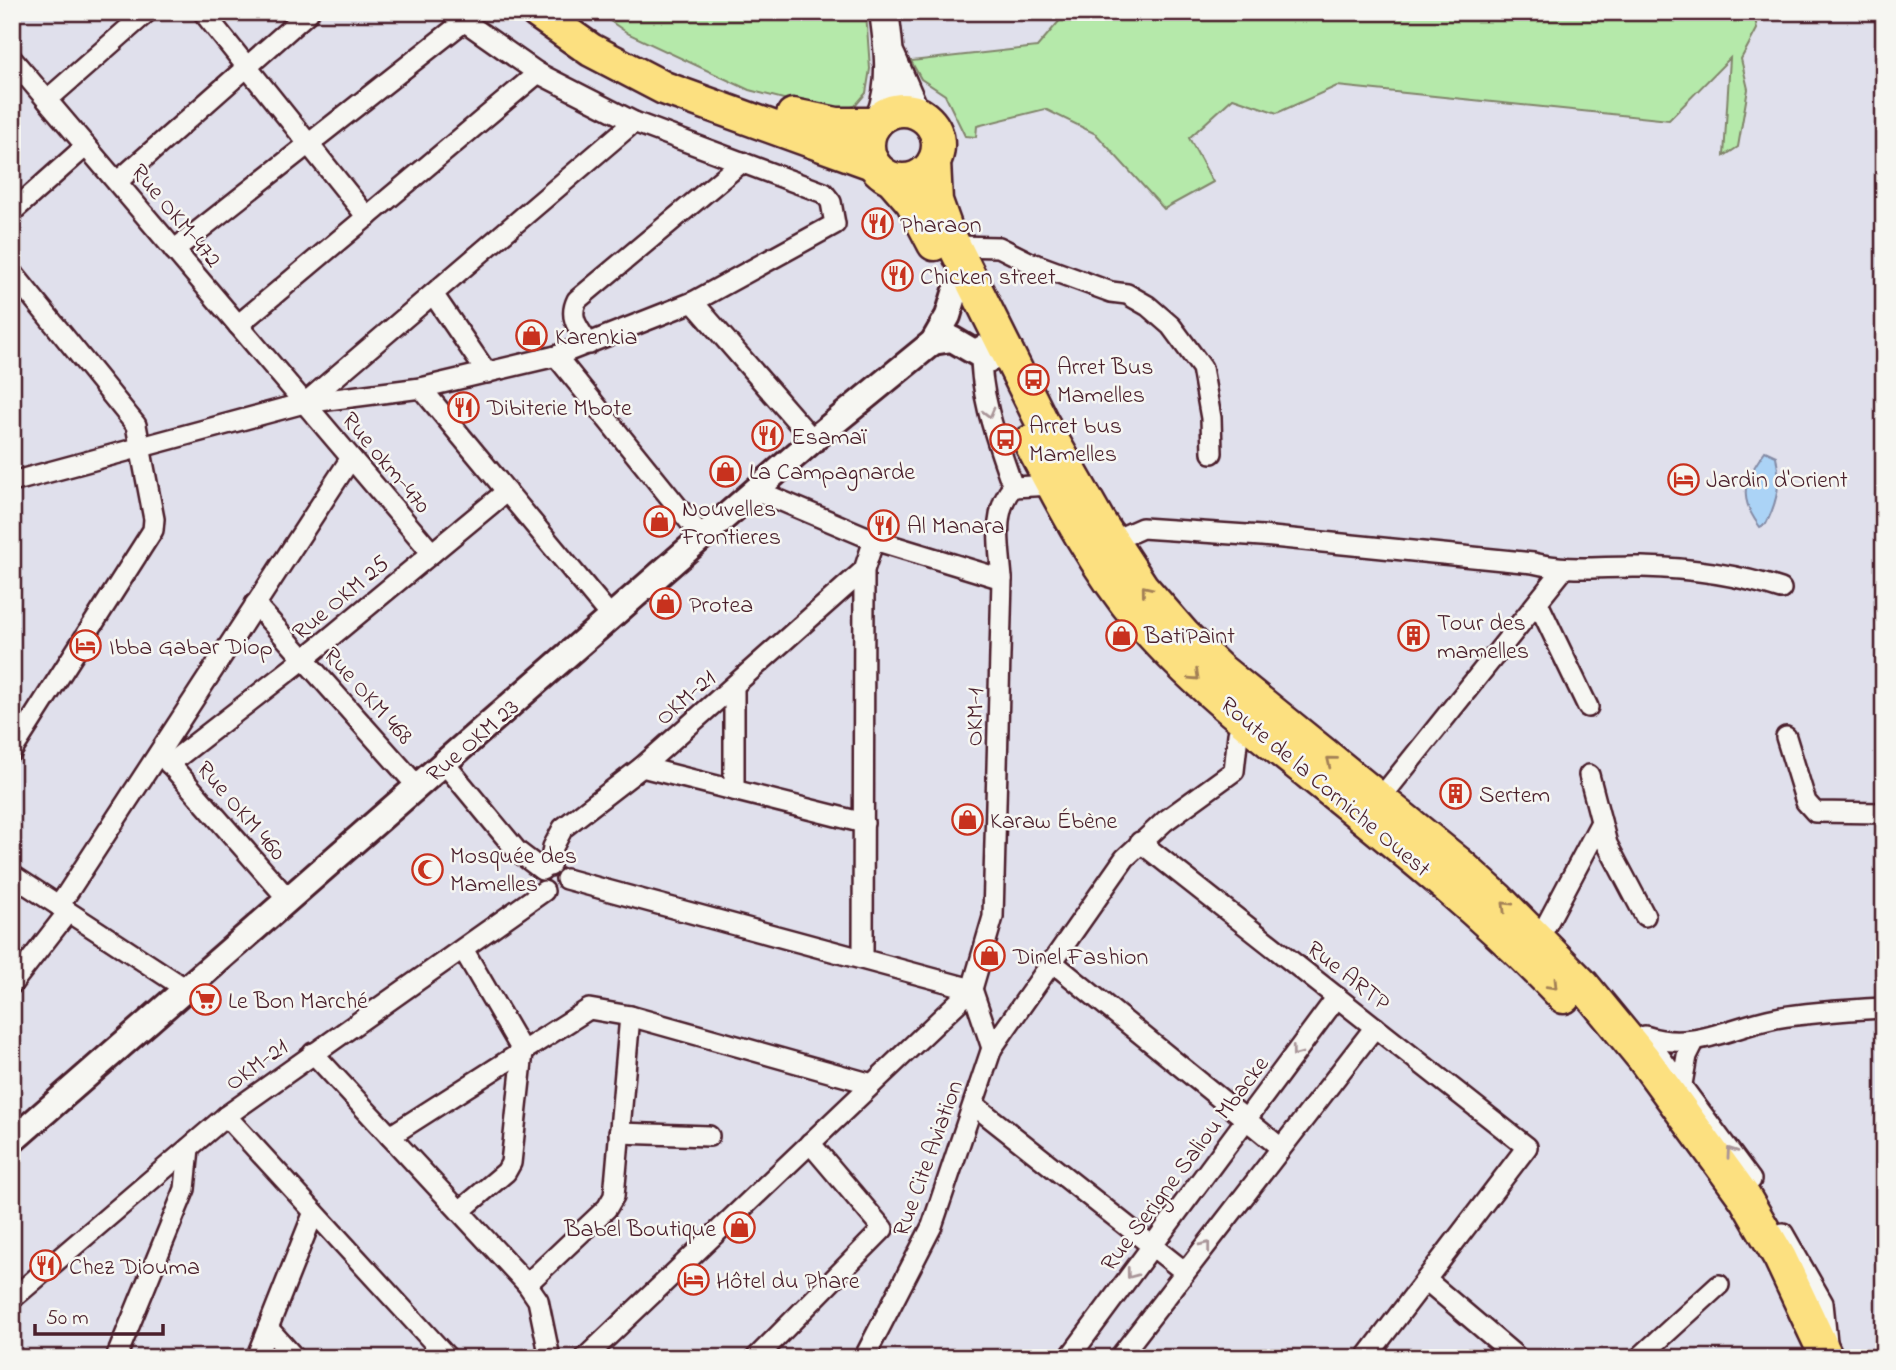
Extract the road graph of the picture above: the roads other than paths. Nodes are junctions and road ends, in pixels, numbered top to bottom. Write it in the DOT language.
graph roads {
  1 [pos="147,12"];
  2 [pos="203,12"];
  3 [pos="309,12"];
  4 [pos="537,12"];
  5 [pos="566,12"];
  6 [pos="884,12"];
  7 [pos="456,17"];
  8 [pos="890,55"];
  9 [pos="12,59"];
  10 [pos="247,68"];
  11 [pos="538,73"];
  12 [pos="47,100"];
  13 [pos="915,112"];
  14 [pos="877,121"];
  15 [pos="634,122"];
  16 [pos="306,145"];
  17 [pos="86,146"];
  18 [pos="742,162"];
  19 [pos="934,163"];
  20 [pos="882,171"];
  21 [pos="117,182"];
  22 [pos="12,212"];
  23 [pos="367,217"];
  24 [pos="955,246"];
  25 [pos="174,250"];
  26 [pos="12,272"];
  27 [pos="955,293"];
  28 [pos="433,294"];
  29 [pos="693,302"];
  30 [pos="238,325"];
  31 [pos="933,342"];
  32 [pos="589,344"];
  33 [pos="983,354"];
  34 [pos="556,356"];
  35 [pos="487,373"];
  36 [pos="421,388"];
  37 [pos="304,403"];
  38 [pos="813,440"];
  39 [pos="140,447"];
  40 [pos="1212,453"];
  41 [pos="351,458"];
  42 [pos="12,482"];
  43 [pos="1053,485"];
  44 [pos="1013,487"];
  45 [pos="507,491"];
  46 [pos="758,491"];
  47 [pos="702,537"];
  48 [pos="874,540"];
  49 [pos="1124,547"];
  50 [pos="432,553"];
  51 [pos="864,570"];
  52 [pos="1563,570"];
  53 [pos="1002,579"];
  54 [pos="1781,589"];
  55 [pos="1538,603"];
  56 [pos="255,604"];
  57 [pos="611,617"];
  58 [pos="304,659"];
  59 [pos="734,688"];
  60 [pos="1588,707"];
  61 [pos="1249,726"];
  62 [pos="1786,737"];
  63 [pos="15,741"];
  64 [pos="164,758"];
  65 [pos="445,764"];
  66 [pos="642,768"];
  67 [pos="1590,775"];
  68 [pos="418,787"];
  69 [pos="734,790"];
  70 [pos="1379,800"];
  71 [pos="1884,813"];
  72 [pos="864,822"];
  73 [pos="1601,822"];
  74 [pos="1140,842"];
  75 [pos="546,868"];
  76 [pos="13,876"];
  77 [pos="566,879"];
  78 [pos="544,891"];
  79 [pos="288,899"];
  80 [pos="64,909"];
  81 [pos="1644,916"];
  82 [pos="1539,939"];
  83 [pos="463,949"];
  84 [pos="863,958"];
  85 [pos="1051,961"];
  86 [pos="12,984"];
  87 [pos="186,989"];
  88 [pos="972,989"];
  89 [pos="1337,998"];
  90 [pos="1884,1008"];
  91 [pos="630,1016"];
  92 [pos="1375,1027"];
  93 [pos="1645,1036"];
  94 [pos="1695,1042"];
  95 [pos="992,1048"];
  96 [pos="523,1052"];
  97 [pos="313,1053"];
  98 [pos="872,1084"];
  99 [pos="1682,1084"];
  100 [pos="974,1105"];
  101 [pos="226,1116"];
  102 [pos="1245,1122"];
  103 [pos="619,1133"];
  104 [pos="390,1136"];
  105 [pos="709,1136"];
  106 [pos="12,1140"];
  107 [pos="810,1143"];
  108 [pos="189,1148"];
  109 [pos="1281,1148"];
  110 [pos="460,1211"];
  111 [pos="314,1212"];
  112 [pos="1153,1245"];
  113 [pos="1185,1272"];
  114 [pos="1426,1280"];
  115 [pos="527,1284"];
  116 [pos="1719,1285"];
  117 [pos="12,1298"];
  118 [pos="268,1328"];
  119 [pos="116,1358"];
  120 [pos="256,1358"];
  121 [pos="295,1358"];
  122 [pos="448,1358"];
  123 [pos="550,1358"];
  124 [pos="585,1358"];
  125 [pos="756,1358"];
  126 [pos="864,1358"];
  127 [pos="1069,1358"];
  128 [pos="1119,1358"];
  129 [pos="1366,1358"];
  130 [pos="1518,1358"];
  131 [pos="1639,1358"];
  132 [pos="1810,1358"];
  133 [pos="1828,1358"];
  1 -- 12 [label="street"];
  2 -- 10 [label="street"];
  3 -- 10 [label="street"];
  4 -- 20 [label="highway"];
  5 -- 14 [label="highway"];
  6 -- 8 [label="main road"];
  7 -- 11 [label="street"];
  7 -- 16 [label="street"];
  8 -- 13 [label="main road"];
  8 -- 14 [label="main road"];
  9 -- 12 [label="street, Rue OKM-472"];
  10 -- 16 [label="street"];
  10 -- 21 [label="street"];
  11 -- 15 [label="street"];
  11 -- 23 [label="street"];
  12 -- 17 [label="street, Rue OKM-472"];
  13 -- 14 [label="highway"];
  13 -- 19 [label="highway"];
  14 -- 20 [label="highway"];
  15 -- 18 [label="street"];
  15 -- 28 [label="street"];
  16 -- 23 [label="street"];
  16 -- 25 [label="street"];
  17 -- 21 [label="street, Rue OKM-472"];
  17 -- 22 [label="street"];
  18 -- 29 [label="street"];
  18 -- 32 [label="street"];
  19 -- 20 [label="highway"];
  19 -- 24 [label="highway, Route de la Corniche Ouest"];
  20 -- 27 [label="highway, Route de la Corniche Ouest"];
  21 -- 25 [label="street, Rue OKM-472"];
  23 -- 30 [label="street"];
  24 -- 40 [label="street"];
  24 -- 49 [label="highway, Route de la Corniche Ouest"];
  25 -- 30 [label="street, Rue OKM-472"];
  26 -- 39 [label="street"];
  27 -- 31 [label="street"];
  27 -- 33 [label="highway, Route de la Corniche Ouest"];
  28 -- 35 [label="street"];
  28 -- 37 [label="street"];
  29 -- 32 [label="street"];
  29 -- 38 [label="street"];
  30 -- 37 [label="street, Rue OKM-472"];
  31 -- 33 [label="street"];
  31 -- 38 [label="street, Rue OKM 23"];
  32 -- 34 [label="street"];
  33 -- 43 [label="highway, Route de la Corniche Ouest"];
  33 -- 44 [label="street, one-way"];
  34 -- 35 [label="street"];
  34 -- 47 [label="street"];
  35 -- 36 [label="street"];
  36 -- 37 [label="street"];
  36 -- 45 [label="street"];
  37 -- 39 [label="street"];
  37 -- 41 [label="street, Rue okm-470"];
  38 -- 46 [label="street, Rue OKM 23"];
  39 -- 42 [label="street"];
  39 -- 63 [label="street"];
  41 -- 50 [label="street, Rue okm-470"];
  41 -- 56 [label="street"];
  43 -- 44 [label="street"];
  43 -- 61 [label="highway, Route de la Corniche Ouest, one-way"];
  44 -- 53 [label="street, OKM-1"];
  45 -- 50 [label="street, Rue OKM 25"];
  45 -- 57 [label="street"];
  46 -- 47 [label="street, Rue OKM 23"];
  46 -- 48 [label="street"];
  47 -- 57 [label="street, Rue OKM 23"];
  48 -- 51 [label="street"];
  48 -- 53 [label="street"];
  49 -- 52 [label="street"];
  70 -- 49 [label="highway, Route de la Corniche Ouest, one-way"];
  50 -- 58 [label="street, Rue OKM 25"];
  51 -- 59 [label="street, OKM-21"];
  51 -- 72 [label="street"];
  52 -- 54 [label="street"];
  52 -- 55 [label="street"];
  53 -- 88 [label="street, OKM-1"];
  55 -- 60 [label="street"];
  55 -- 70 [label="street"];
  56 -- 58 [label="street, Rue OKM 468"];
  56 -- 64 [label="street"];
  57 -- 65 [label="street, Rue OKM 23"];
  58 -- 64 [label="street, Rue OKM 25"];
  58 -- 68 [label="street, Rue OKM 468"];
  59 -- 66 [label="street, OKM-21"];
  59 -- 69 [label="street"];
  61 -- 74 [label="street, Rue Cite Aviation"];
  61 -- 132 [label="highway, Route de la Corniche Ouest, one-way"];
  62 -- 71 [label="street"];
  64 -- 79 [label="street, Rue OKM 460"];
  64 -- 80 [label="street"];
  65 -- 68 [label="street, Rue OKM 23"];
  65 -- 75 [label="street"];
  66 -- 69 [label="street"];
  66 -- 75 [label="street, OKM-21"];
  67 -- 73 [label="street"];
  68 -- 79 [label="street, Rue OKM 23"];
  69 -- 72 [label="street"];
  82 -- 70 [label="highway, Route de la Corniche Ouest, one-way"];
  72 -- 84 [label="street"];
  73 -- 81 [label="street"];
  73 -- 82 [label="street"];
  74 -- 85 [label="street, Rue Cite Aviation"];
  74 -- 89 [label="street, Rue ARTP"];
  75 -- 77 [label="street"];
  75 -- 78 [label="street"];
  76 -- 80 [label="street"];
  77 -- 78 [label="street"];
  77 -- 84 [label="street"];
  78 -- 83 [label="street, OKM-21"];
  79 -- 87 [label="street, Rue OKM 23"];
  80 -- 86 [label="street"];
  80 -- 87 [label="street"];
  82 -- 93 [label="street"];
  82 -- 133 [label="highway, Route de la Corniche Ouest"];
  83 -- 96 [label="street"];
  83 -- 97 [label="street, OKM-21"];
  84 -- 88 [label="street"];
  85 -- 95 [label="street, Rue Cite Aviation"];
  85 -- 102 [label="street"];
  87 -- 106 [label="street, Rue OKM 23"];
  88 -- 95 [label="street"];
  88 -- 98 [label="street"];
  89 -- 92 [label="street, Rue ARTP"];
  89 -- 102 [label="street, Rue Serigne Saliou Mbacke, one-way"];
  90 -- 94 [label="street"];
  91 -- 96 [label="street"];
  91 -- 98 [label="street"];
  91 -- 103 [label="street"];
  92 -- 109 [label="street"];
  92 -- 114 [label="street, Rue ARTP"];
  93 -- 94 [label="street"];
  93 -- 99 [label="street"];
  94 -- 99 [label="street"];
  95 -- 100 [label="street, Rue Cite Aviation"];
  96 -- 104 [label="street"];
  96 -- 110 [label="street"];
  97 -- 101 [label="street, OKM-21"];
  97 -- 104 [label="street"];
  98 -- 107 [label="street"];
  133 -- 99 [label="street, one-way"];
  100 -- 112 [label="street"];
  100 -- 126 [label="street, Rue Cite Aviation"];
  101 -- 108 [label="street, OKM-21"];
  101 -- 111 [label="street"];
  102 -- 109 [label="street"];
  102 -- 112 [label="street, Rue Serigne Saliou Mbacke"];
  103 -- 105 [label="street"];
  103 -- 115 [label="street"];
  104 -- 110 [label="street"];
  107 -- 124 [label="street"];
  107 -- 125 [label="street"];
  108 -- 117 [label="street, OKM-21"];
  108 -- 119 [label="street"];
  113 -- 109 [label="street, one-way"];
  110 -- 115 [label="street"];
  111 -- 118 [label="street"];
  111 -- 122 [label="street"];
  112 -- 113 [label="street"];
  112 -- 127 [label="street, Rue Serigne Saliou Mbacke, one-way"];
  113 -- 128 [label="street"];
  114 -- 129 [label="street"];
  114 -- 130 [label="street"];
  115 -- 123 [label="street"];
  116 -- 131 [label="street"];
  118 -- 120 [label="street"];
  118 -- 121 [label="street"];
}
